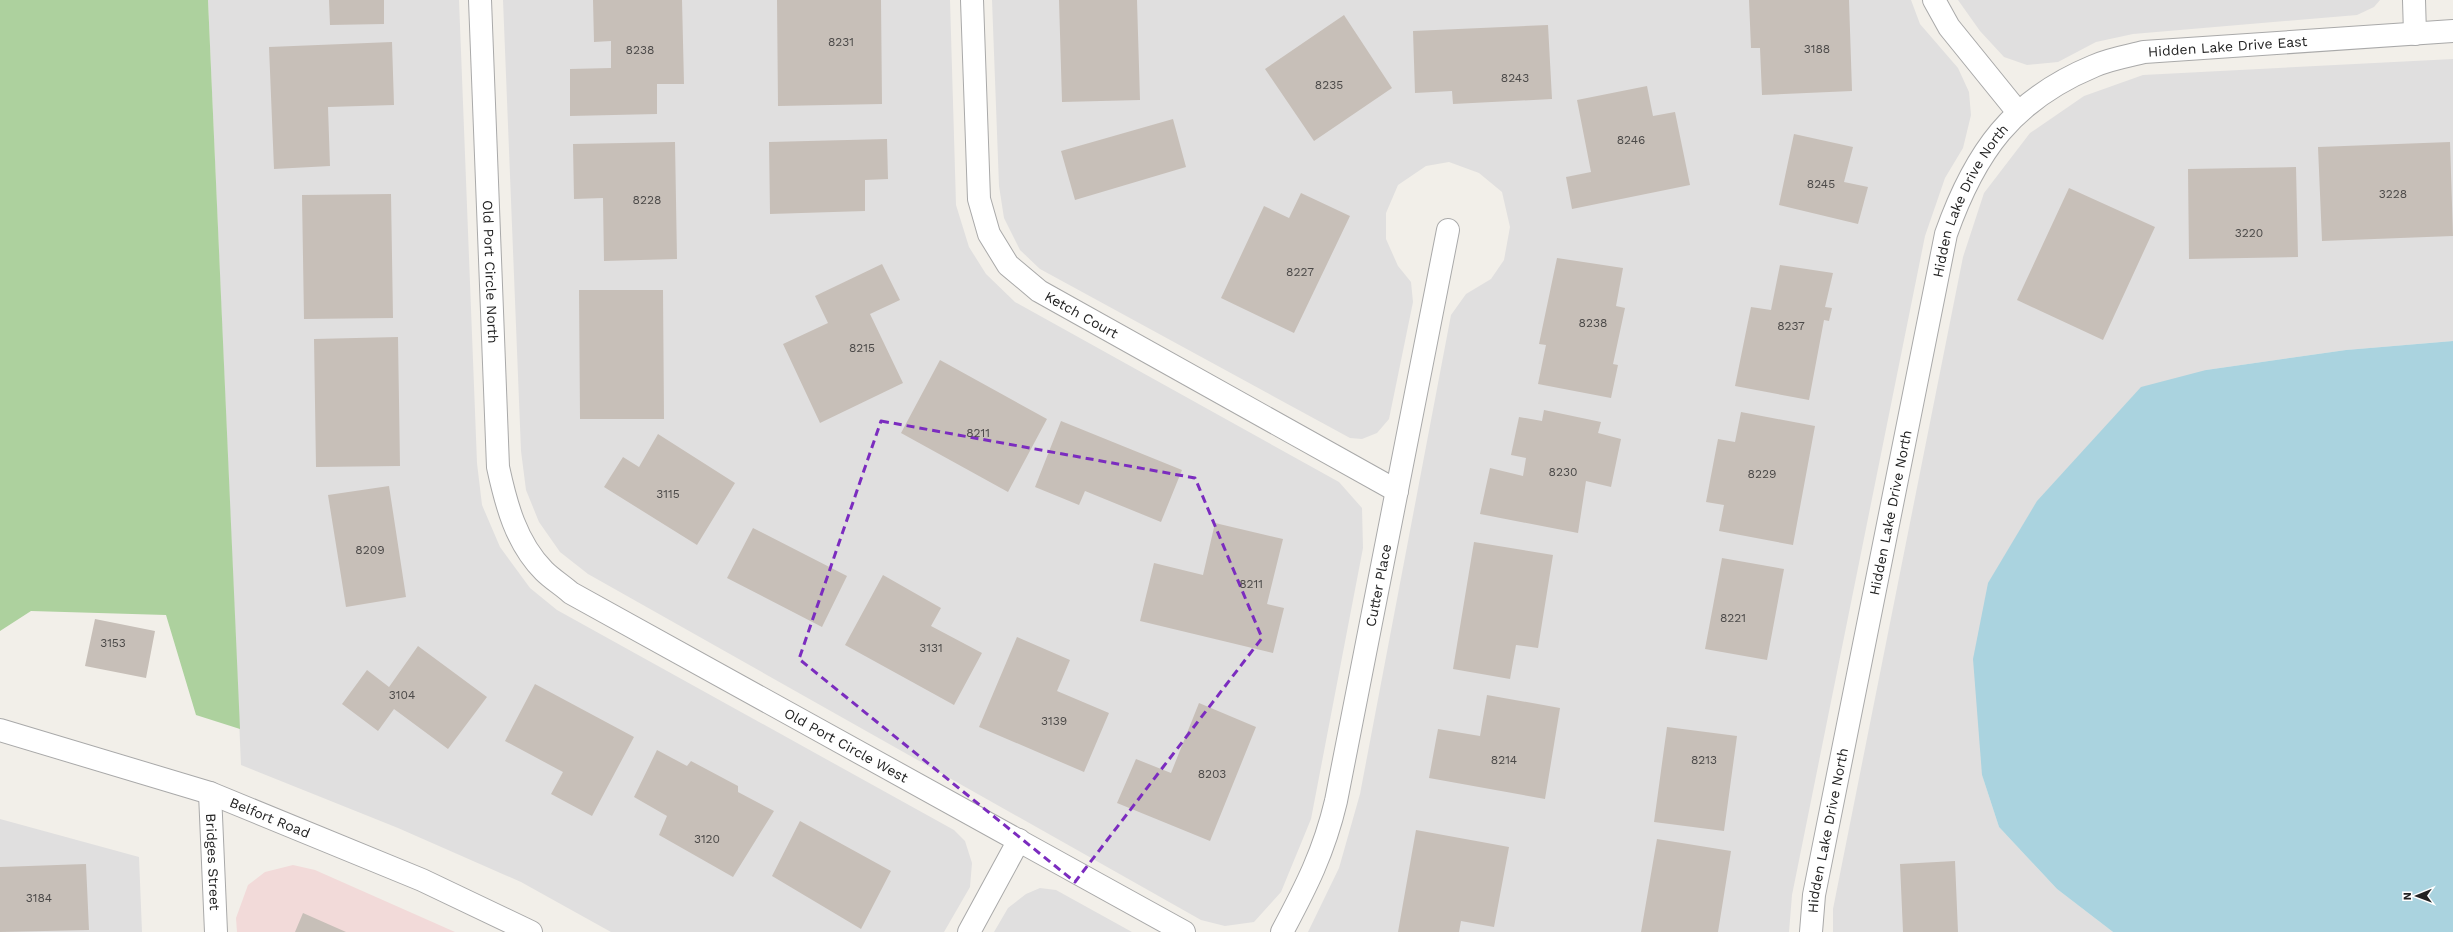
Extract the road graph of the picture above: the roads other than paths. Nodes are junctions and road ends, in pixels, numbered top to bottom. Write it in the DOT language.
graph roads {
  1 [pos="480,0"];
  2 [pos="972,0"];
  3 [pos="1934,0"];
  4 [pos="2414,0"];
  5 [pos="2453,31"];
  6 [pos="2415,34"];
  7 [pos="2017,111"];
  8 [pos="1448,230"];
  9 [pos="1398,491"];
  10 [pos="522,540"];
  11 [pos="0,730"];
  12 [pos="210,793"];
  13 [pos="1019,840"];
  14 [pos="216,932"];
  15 [pos="531,932"];
  16 [pos="969,932"];
  17 [pos="1184,932"];
  18 [pos="1282,932"];
  19 [pos="1811,932"];
  1 -- 10 [label="street, Old Port Circle North"];
  2 -- 9 [label="street, Ketch Court"];
  3 -- 7 [label="street"];
  4 -- 6 [label="street"];
  5 -- 6 [label="street, Hidden Lake Drive East"];
  6 -- 7 [label="street, Hidden Lake Drive East"];
  7 -- 19 [label="street, Hidden Lake Drive North"];
  8 -- 9 [label="street, Cutter Place"];
  9 -- 18 [label="street, Cutter Place"];
  10 -- 13 [label="street, Old Port Circle West"];
  11 -- 12 [label="street, Belfort Road"];
  12 -- 14 [label="street, Bridges Street"];
  12 -- 15 [label="street, Belfort Road"];
  13 -- 16 [label="street"];
  13 -- 17 [label="street, Old Port Circle West"];
}
